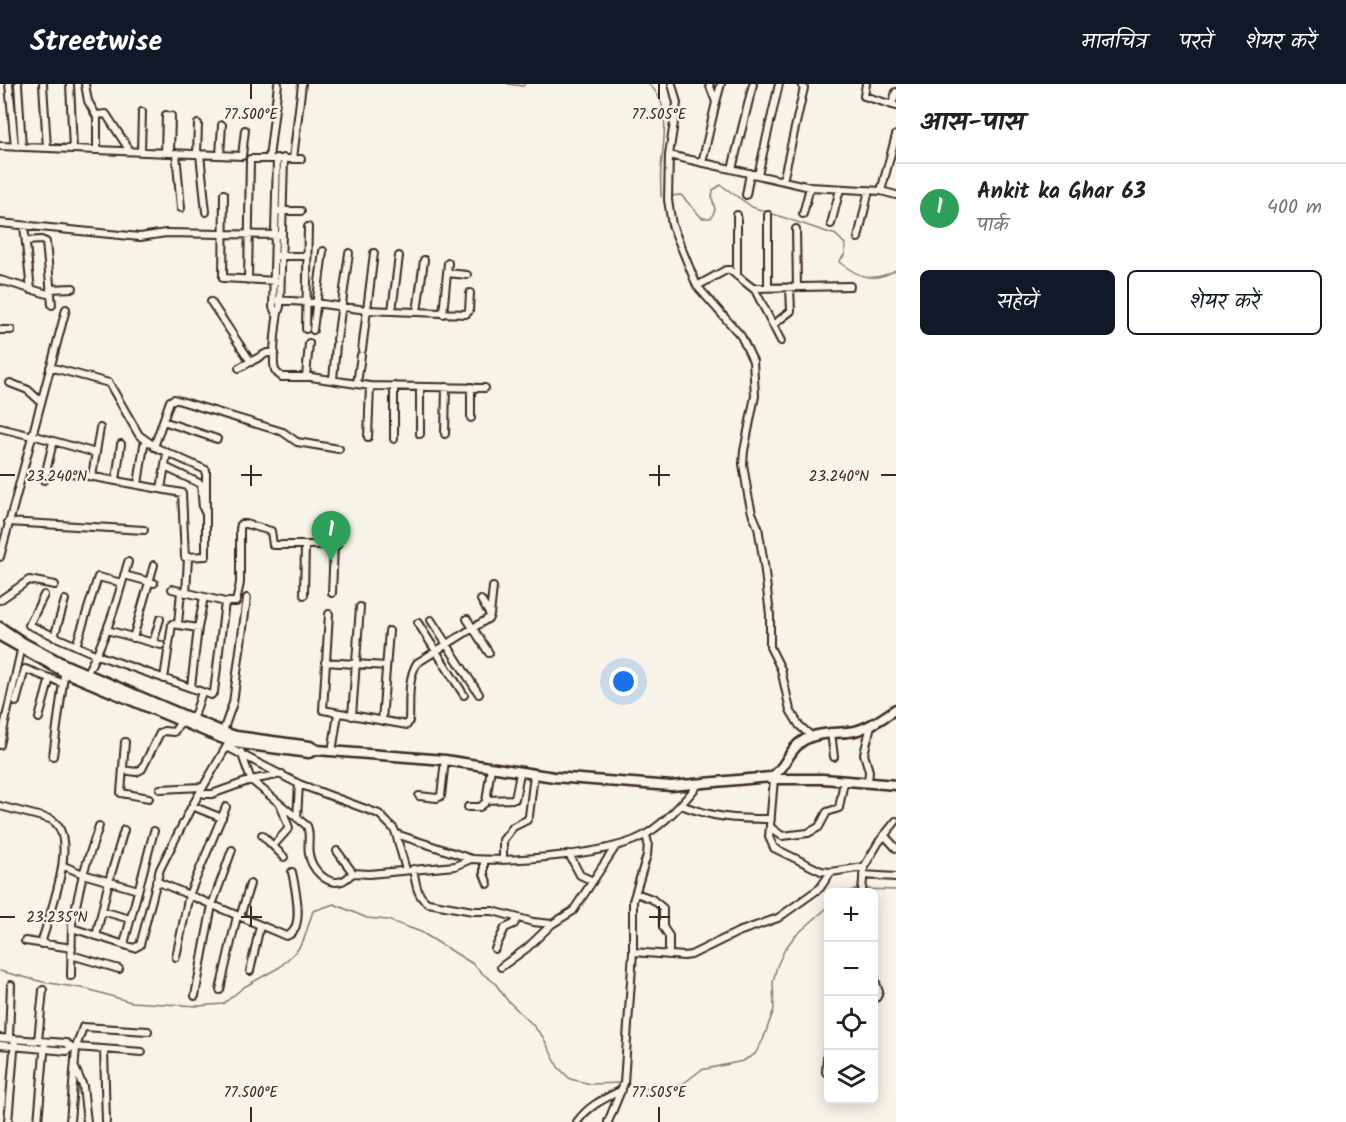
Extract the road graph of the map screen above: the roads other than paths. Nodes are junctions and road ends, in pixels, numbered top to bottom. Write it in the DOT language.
graph roads {
  1 [pos="9,84"];
  2 [pos="18,84"];
  3 [pos="44,84"];
  4 [pos="70,84"];
  5 [pos="85,84"];
  6 [pos="278,84"];
  7 [pos="302,84"];
  8 [pos="672,84"];
  9 [pos="709,84"];
  10 [pos="721,84"];
  11 [pos="753,84"];
  12 [pos="779,84"];
  13 [pos="801,84"];
  14 [pos="866,84"];
  15 [pos="896,93"];
  16 [pos="716,102"];
  17 [pos="894,106"];
  18 [pos="142,112"];
  19 [pos="96,115"];
  20 [pos="169,115"];
  21 [pos="198,124"];
  22 [pos="222,124"];
  23 [pos="244,130"];
  24 [pos="896,135"];
  25 [pos="0,146"];
  26 [pos="18,147"];
  27 [pos="47,148"];
  28 [pos="73,149"];
  29 [pos="97,150"];
  30 [pos="130,151"];
  31 [pos="141,152"];
  32 [pos="170,153"];
  33 [pos="199,154"];
  34 [pos="220,155"];
  35 [pos="669,155"];
  36 [pos="269,158"];
  37 [pos="280,158"];
  38 [pos="293,159"];
  39 [pos="301,159"];
  40 [pos="702,163"];
  41 [pos="732,170"];
  42 [pos="750,173"];
  43 [pos="758,175"];
  44 [pos="783,181"];
  45 [pos="810,187"];
  46 [pos="840,189"];
  47 [pos="869,190"];
  48 [pos="881,191"];
  49 [pos="224,194"];
  50 [pos="746,195"];
  51 [pos="896,195"];
  52 [pos="181,208"];
  53 [pos="279,211"];
  54 [pos="301,211"];
  55 [pos="206,212"];
  56 [pos="803,214"];
  57 [pos="737,215"];
  58 [pos="768,215"];
  59 [pos="0,223"];
  60 [pos="831,224"];
  61 [pos="24,226"];
  62 [pos="308,228"];
  63 [pos="796,230"];
  64 [pos="223,234"];
  65 [pos="248,235"];
  66 [pos="279,235"];
  67 [pos="858,238"];
  68 [pos="26,242"];
  69 [pos="322,251"];
  70 [pos="349,253"];
  71 [pos="374,253"];
  72 [pos="278,256"];
  73 [pos="307,256"];
  74 [pos="399,256"];
  75 [pos="424,260"];
  76 [pos="448,263"];
  77 [pos="447,273"];
  78 [pos="467,275"];
  79 [pos="737,276"];
  80 [pos="0,280"];
  81 [pos="248,280"];
  82 [pos="277,281"];
  83 [pos="697,286"];
  84 [pos="850,286"];
  85 [pos="768,287"];
  86 [pos="794,287"];
  87 [pos="73,288"];
  88 [pos="753,288"];
  89 [pos="31,290"];
  90 [pos="50,292"];
  91 [pos="470,292"];
  92 [pos="277,300"];
  93 [pos="211,302"];
  94 [pos="307,302"];
  95 [pos="316,304"];
  96 [pos="52,305"];
  97 [pos="342,308"];
  98 [pos="66,309"];
  99 [pos="367,310"];
  100 [pos="392,311"];
  101 [pos="417,312"];
  102 [pos="443,314"];
  103 [pos="773,325"];
  104 [pos="0,330"];
  105 [pos="11,330"];
  106 [pos="781,341"];
  107 [pos="309,343"];
  108 [pos="275,353"];
  109 [pos="251,362"];
  110 [pos="50,367"];
  111 [pos="239,368"];
  112 [pos="306,377"];
  113 [pos="333,380"];
  114 [pos="10,383"];
  115 [pos="357,384"];
  116 [pos="369,386"];
  117 [pos="394,386"];
  118 [pos="420,387"];
  119 [pos="446,387"];
  120 [pos="471,387"];
  121 [pos="485,388"];
  122 [pos="41,402"];
  123 [pos="471,418"];
  124 [pos="163,421"];
  125 [pos="0,428"];
  126 [pos="100,428"];
  127 [pos="420,434"];
  128 [pos="445,434"];
  129 [pos="32,436"];
  130 [pos="368,437"];
  131 [pos="217,438"];
  132 [pos="394,439"];
  133 [pos="53,442"];
  134 [pos="121,444"];
  135 [pos="144,445"];
  136 [pos="154,447"];
  137 [pos="339,449"];
  138 [pos="96,453"];
  139 [pos="167,453"];
  140 [pos="165,467"];
  141 [pos="72,472"];
  142 [pos="92,476"];
  143 [pos="44,480"];
  144 [pos="116,480"];
  145 [pos="138,484"];
  146 [pos="161,489"];
  147 [pos="207,516"];
  148 [pos="8,522"];
  149 [pos="341,524"];
  150 [pos="144,530"];
  151 [pos="305,545"];
  152 [pos="334,545"];
  153 [pos="0,557"];
  154 [pos="188,558"];
  155 [pos="128,562"];
  156 [pos="154,565"];
  157 [pos="124,575"];
  158 [pos="122,583"];
  159 [pos="152,583"];
  160 [pos="55,585"];
  161 [pos="493,587"];
  162 [pos="172,589"];
  163 [pos="184,592"];
  164 [pos="332,593"];
  165 [pos="44,595"];
  166 [pos="304,595"];
  167 [pos="204,597"];
  168 [pos="248,598"];
  169 [pos="0,600"];
  170 [pos="65,600"];
  171 [pos="481,600"];
  172 [pos="225,602"];
  173 [pos="360,608"];
  174 [pos="329,614"];
  175 [pos="490,615"];
  176 [pos="467,619"];
  177 [pos="160,620"];
  178 [pos="431,620"];
  179 [pos="178,624"];
  180 [pos="418,624"];
  181 [pos="0,627"];
  182 [pos="198,628"];
  183 [pos="474,628"];
  184 [pos="107,630"];
  185 [pos="389,631"];
  186 [pos="0,636"];
  187 [pos="54,637"];
  188 [pos="133,638"];
  189 [pos="153,643"];
  190 [pos="447,644"];
  191 [pos="161,645"];
  192 [pos="22,646"];
  193 [pos="76,646"];
  194 [pos="436,651"];
  195 [pos="489,653"];
  196 [pos="97,655"];
  197 [pos="325,662"];
  198 [pos="356,664"];
  199 [pos="386,666"];
  200 [pos="65,668"];
  201 [pos="85,676"];
  202 [pos="50,678"];
  203 [pos="164,679"];
  204 [pos="62,682"];
  205 [pos="191,687"];
  206 [pos="202,692"];
  207 [pos="479,694"];
  208 [pos="464,695"];
  209 [pos="16,702"];
  210 [pos="896,709"];
  211 [pos="338,714"];
  212 [pos="352,716"];
  213 [pos="39,718"];
  214 [pos="183,718"];
  215 [pos="382,721"];
  216 [pos="193,722"];
  217 [pos="871,725"];
  218 [pos="831,732"];
  219 [pos="811,736"];
  220 [pos="226,738"];
  221 [pos="125,742"];
  222 [pos="0,745"];
  223 [pos="240,752"];
  224 [pos="332,752"];
  225 [pos="53,756"];
  226 [pos="834,757"];
  227 [pos="445,760"];
  228 [pos="491,767"];
  229 [pos="123,770"];
  230 [pos="520,772"];
  231 [pos="282,774"];
  232 [pos="534,774"];
  233 [pos="764,778"];
  234 [pos="774,779"];
  235 [pos="251,780"];
  236 [pos="844,781"];
  237 [pos="868,783"];
  238 [pos="299,784"];
  239 [pos="896,785"];
  240 [pos="697,786"];
  241 [pos="160,789"];
  242 [pos="201,790"];
  243 [pos="419,796"];
  244 [pos="149,798"];
  245 [pos="486,800"];
  246 [pos="681,805"];
  247 [pos="0,806"];
  248 [pos="192,806"];
  249 [pos="281,806"];
  250 [pos="226,807"];
  251 [pos="468,807"];
  252 [pos="222,818"];
  253 [pos="297,818"];
  254 [pos="771,819"];
  255 [pos="896,821"];
  256 [pos="99,826"];
  257 [pos="770,827"];
  258 [pos="124,830"];
  259 [pos="154,831"];
  260 [pos="396,834"];
  261 [pos="262,835"];
  262 [pos="646,835"];
  263 [pos="884,836"];
  264 [pos="273,846"];
  265 [pos="616,846"];
  266 [pos="896,848"];
  267 [pos="232,850"];
  268 [pos="337,851"];
  269 [pos="569,854"];
  270 [pos="284,857"];
  271 [pos="472,859"];
  272 [pos="484,860"];
  273 [pos="503,860"];
  274 [pos="64,866"];
  275 [pos="864,867"];
  276 [pos="414,869"];
  277 [pos="406,870"];
  278 [pos="292,872"];
  279 [pos="831,872"];
  280 [pos="353,873"];
  281 [pos="83,874"];
  282 [pos="863,877"];
  283 [pos="896,877"];
  284 [pos="109,881"];
  285 [pos="156,881"];
  286 [pos="593,881"];
  287 [pos="250,884"];
  288 [pos="488,884"];
  289 [pos="862,888"];
  290 [pos="138,890"];
  291 [pos="636,893"];
  292 [pos="189,895"];
  293 [pos="212,905"];
  294 [pos="102,911"];
  295 [pos="239,916"];
  296 [pos="518,918"];
  297 [pos="130,919"];
  298 [pos="552,924"];
  299 [pos="260,926"];
  300 [pos="72,928"];
  301 [pos="96,936"];
  302 [pos="25,941"];
  303 [pos="41,944"];
  304 [pos="124,944"];
  305 [pos="495,950"];
  306 [pos="71,952"];
  307 [pos="633,952"];
  308 [pos="669,955"];
  309 [pos="176,957"];
  310 [pos="501,967"];
  311 [pos="119,969"];
  312 [pos="250,971"];
  313 [pos="71,976"];
  314 [pos="11,985"];
  315 [pos="43,990"];
  316 [pos="220,990"];
  317 [pos="195,996"];
  318 [pos="148,1031"];
  319 [pos="0,1038"];
  320 [pos="12,1038"];
  321 [pos="41,1041"];
  322 [pos="0,1045"];
  323 [pos="15,1046"];
  324 [pos="74,1047"];
  325 [pos="44,1050"];
  326 [pos="104,1050"];
  327 [pos="142,1052"];
  328 [pos="75,1067"];
  329 [pos="622,1089"];
  330 [pos="8,1122"];
  331 [pos="38,1122"];
  332 [pos="70,1122"];
  333 [pos="87,1122"];
  334 [pos="106,1122"];
  335 [pos="577,1122"];
  336 [pos="608,1122"];
  1 -- 26 [label="street"];
  2 -- 26 [label="street"];
  3 -- 27 [label="street"];
  4 -- 28 [label="street"];
  5 -- 19 [label="street"];
  6 -- 36 [label="street"];
  7 -- 38 [label="street"];
  8 -- 35 [label="street"];
  9 -- 16 [label="street"];
  10 -- 16 [label="street"];
  11 -- 41 [label="street"];
  12 -- 43 [label="street"];
  13 -- 44 [label="street"];
  14 -- 17 [label="street"];
  15 -- 17 [label="street"];
  16 -- 40 [label="street"];
  18 -- 31 [label="street"];
  19 -- 29 [label="street"];
  19 -- 30 [label="street"];
  20 -- 32 [label="street"];
  21 -- 33 [label="street"];
  22 -- 34 [label="street"];
  23 -- 34 [label="street"];
  24 -- 48 [label="street"];
  25 -- 26 [label="street"];
  26 -- 27 [label="street"];
  27 -- 28 [label="street"];
  28 -- 29 [label="street"];
  29 -- 30 [label="street"];
  30 -- 31 [label="street"];
  31 -- 32 [label="street"];
  32 -- 33 [label="street"];
  32 -- 52 [label="street"];
  33 -- 34 [label="street"];
  33 -- 55 [label="street"];
  35 -- 40 [label="street"];
  35 -- 83 [label="street"];
  36 -- 37 [label="street"];
  36 -- 65 [label="street"];
  37 -- 38 [label="street"];
  37 -- 53 [label="street"];
  38 -- 39 [label="street"];
  40 -- 41 [label="street"];
  41 -- 42 [label="street"];
  42 -- 43 [label="street"];
  42 -- 50 [label="street"];
  43 -- 44 [label="street"];
  44 -- 45 [label="street"];
  45 -- 46 [label="street"];
  45 -- 56 [label="street"];
  46 -- 47 [label="street"];
  46 -- 60 [label="street"];
  47 -- 48 [label="street"];
  47 -- 67 [label="street"];
  48 -- 51 [label="street"];
  49 -- 64 [label="street"];
  53 -- 54 [label="street"];
  53 -- 66 [label="street"];
  57 -- 79 [label="street"];
  58 -- 85 [label="street"];
  59 -- 61 [label="street"];
  61 -- 64 [label="street"];
  61 -- 68 [label="street"];
  62 -- 73 [label="street"];
  63 -- 86 [label="street"];
  64 -- 65 [label="street"];
  64 -- 81 [label="street"];
  65 -- 66 [label="street"];
  65 -- 81 [label="street"];
  66 -- 72 [label="street"];
  68 -- 89 [label="street"];
  68 -- 90 [label="street"];
  69 -- 95 [label="street"];
  70 -- 97 [label="street"];
  71 -- 99 [label="street"];
  72 -- 73 [label="street"];
  72 -- 82 [label="street"];
  73 -- 94 [label="street"];
  74 -- 100 [label="street"];
  75 -- 101 [label="street"];
  76 -- 77 [label="street"];
  77 -- 78 [label="street"];
  77 -- 102 [label="street"];
  79 -- 83 [label="street"];
  79 -- 88 [label="street"];
  80 -- 89 [label="street"];
  81 -- 82 [label="street"];
  82 -- 92 [label="street"];
  83 -- 219 [label="street"];
  84 -- 86 [label="street"];
  85 -- 86 [label="street"];
  85 -- 88 [label="street"];
  86 -- 103 [label="street"];
  87 -- 90 [label="street"];
  88 -- 103 [label="street"];
  89 -- 90 [label="street"];
  90 -- 96 [label="street"];
  91 -- 102 [label="street"];
  92 -- 94 [label="street"];
  92 -- 108 [label="street"];
  93 -- 109 [label="street"];
  94 -- 95 [label="street"];
  94 -- 95 [label="street"];
  95 -- 97 [label="street"];
  97 -- 99 [label="street"];
  97 -- 113 [label="street"];
  98 -- 110 [label="street"];
  99 -- 100 [label="street"];
  99 -- 115 [label="street"];
  100 -- 101 [label="street"];
  101 -- 102 [label="street"];
  103 -- 106 [label="street"];
  104 -- 105 [label="street"];
  107 -- 112 [label="street"];
  108 -- 109 [label="street"];
  108 -- 112 [label="street"];
  109 -- 111 [label="street"];
  110 -- 122 [label="street"];
  110 -- 136 [label="street"];
  112 -- 113 [label="street"];
  113 -- 115 [label="street"];
  114 -- 122 [label="street"];
  115 -- 116 [label="street"];
  116 -- 117 [label="street"];
  116 -- 130 [label="street"];
  117 -- 118 [label="street"];
  117 -- 132 [label="street"];
  118 -- 119 [label="street"];
  118 -- 127 [label="street"];
  119 -- 120 [label="street"];
  119 -- 128 [label="street"];
  120 -- 121 [label="street"];
  120 -- 123 [label="street"];
  122 -- 129 [label="street"];
  124 -- 131 [label="street"];
  124 -- 136 [label="street"];
  124 -- 137 [label="street"];
  125 -- 129 [label="street"];
  126 -- 138 [label="street"];
  129 -- 133 [label="street"];
  129 -- 148 [label="street"];
  133 -- 138 [label="street"];
  133 -- 143 [label="street"];
  134 -- 144 [label="street"];
  135 -- 145 [label="street"];
  136 -- 139 [label="street"];
  138 -- 142 [label="street"];
  139 -- 140 [label="street"];
  139 -- 147 [label="street"];
  140 -- 146 [label="street"];
  140 -- 147 [label="street"];
  141 -- 142 [label="street"];
  142 -- 144 [label="street"];
  144 -- 145 [label="street"];
  145 -- 146 [label="street"];
  146 -- 154 [label="street"];
  147 -- 154 [label="street"];
  148 -- 150 [label="street"];
  148 -- 153 [label="street"];
  149 -- 152 [label="street"];
  151 -- 152 [label="street"];
  151 -- 166 [label="street"];
  151 -- 172 [label="street"];
  152 -- 164 [label="street"];
  154 -- 163 [label="street"];
  155 -- 157 [label="street"];
  156 -- 159 [label="street"];
  157 -- 158 [label="street"];
  157 -- 159 [label="street"];
  158 -- 184 [label="street"];
  158 -- 193 [label="street"];
  159 -- 188 [label="street"];
  160 -- 169 [label="street"];
  161 -- 175 [label="street"];
  162 -- 163 [label="street"];
  163 -- 167 [label="street"];
  163 -- 179 [label="street"];
  165 -- 187 [label="street"];
  167 -- 172 [label="street"];
  167 -- 182 [label="street"];
  168 -- 220 [label="street"];
  170 -- 187 [label="street"];
  171 -- 175 [label="street"];
  172 -- 206 [label="street"];
  173 -- 198 [label="street"];
  174 -- 197 [label="street"];
  175 -- 183 [label="street"];
  176 -- 183 [label="street"];
  177 -- 189 [label="street"];
  178 -- 190 [label="street"];
  179 -- 182 [label="street"];
  179 -- 203 [label="street"];
  180 -- 194 [label="street"];
  181 -- 192 [label="street"];
  182 -- 205 [label="street"];
  183 -- 190 [label="street"];
  183 -- 195 [label="street"];
  184 -- 188 [label="street"];
  184 -- 196 [label="street"];
  185 -- 199 [label="street"];
  186 -- 192 [label="street"];
  187 -- 193 [label="street"];
  188 -- 189 [label="street"];
  189 -- 191 [label="street"];
  190 -- 194 [label="street"];
  190 -- 207 [label="street"];
  192 -- 200 [label="street"];
  192 -- 222 [label="street"];
  193 -- 196 [label="street"];
  194 -- 208 [label="street"];
  194 -- 215 [label="street"];
  196 -- 201 [label="street"];
  196 -- 203 [label="street"];
  197 -- 198 [label="street"];
  197 -- 211 [label="street"];
  198 -- 199 [label="street"];
  198 -- 212 [label="street"];
  199 -- 215 [label="street"];
  200 -- 201 [label="street"];
  200 -- 204 [label="street"];
  201 -- 214 [label="street"];
  202 -- 204 [label="street"];
  202 -- 209 [label="street"];
  202 -- 213 [label="street"];
  203 -- 205 [label="street"];
  204 -- 225 [label="street"];
  205 -- 206 [label="street"];
  206 -- 216 [label="street"];
  210 -- 217 [label="street"];
  211 -- 212 [label="street"];
  211 -- 224 [label="street"];
  212 -- 215 [label="street"];
  214 -- 216 [label="street"];
  214 -- 229 [label="street"];
  216 -- 220 [label="street"];
  217 -- 218 [label="street"];
  217 -- 237 [label="street"];
  218 -- 219 [label="street"];
  218 -- 226 [label="street"];
  219 -- 233 [label="street"];
  220 -- 223 [label="street"];
  220 -- 224 [label="street"];
  220 -- 242 [label="street"];
  221 -- 229 [label="street"];
  223 -- 231 [label="street"];
  223 -- 235 [label="street"];
  224 -- 227 [label="street"];
  227 -- 228 [label="street"];
  227 -- 243 [label="street"];
  228 -- 230 [label="street"];
  228 -- 245 [label="street"];
  229 -- 244 [label="street"];
  230 -- 232 [label="street"];
  230 -- 245 [label="street"];
  231 -- 235 [label="street"];
  231 -- 238 [label="street"];
  232 -- 240 [label="street"];
  232 -- 273 [label="street"];
  233 -- 234 [label="street"];
  233 -- 240 [label="street"];
  234 -- 236 [label="street"];
  234 -- 254 [label="street"];
  235 -- 242 [label="street"];
  235 -- 249 [label="street"];
  236 -- 237 [label="street"];
  236 -- 257 [label="street"];
  237 -- 239 [label="street"];
  238 -- 253 [label="street"];
  238 -- 260 [label="street"];
  240 -- 246 [label="street"];
  241 -- 242 [label="street"];
  242 -- 248 [label="street"];
  245 -- 251 [label="street"];
  246 -- 254 [label="street"];
  246 -- 262 [label="street"];
  247 -- 274 [label="street"];
  248 -- 252 [label="street"];
  248 -- 285 [label="street"];
  249 -- 253 [label="street"];
  249 -- 264 [label="street"];
  250 -- 252 [label="street"];
  252 -- 292 [label="street"];
  253 -- 280 [label="street"];
  254 -- 257 [label="street"];
  255 -- 263 [label="street"];
  256 -- 281 [label="street"];
  257 -- 279 [label="street"];
  258 -- 284 [label="street"];
  259 -- 290 [label="street"];
  260 -- 271 [label="street"];
  260 -- 277 [label="street"];
  261 -- 264 [label="street"];
  262 -- 265 [label="street"];
  262 -- 291 [label="street"];
  263 -- 266 [label="street"];
  263 -- 275 [label="street"];
  264 -- 270 [label="street"];
  265 -- 269 [label="street"];
  265 -- 286 [label="street"];
  267 -- 293 [label="street"];
  268 -- 280 [label="street"];
  269 -- 273 [label="street"];
  269 -- 286 [label="street"];
  271 -- 272 [label="street"];
  271 -- 276 [label="street"];
  272 -- 273 [label="street"];
  272 -- 288 [label="street"];
  274 -- 281 [label="street"];
  274 -- 303 [label="street"];
  275 -- 279 [label="street"];
  275 -- 282 [label="street"];
  276 -- 277 [label="street"];
  276 -- 296 [label="street"];
  277 -- 280 [label="street"];
  278 -- 299 [label="street"];
  279 -- 308 [label="street"];
  281 -- 284 [label="street"];
  281 -- 300 [label="street"];
  282 -- 283 [label="street"];
  282 -- 289 [label="street"];
  284 -- 290 [label="street"];
  284 -- 294 [label="street"];
  285 -- 292 [label="street"];
  285 -- 304 [label="street"];
  286 -- 298 [label="street"];
  287 -- 295 [label="street"];
  290 -- 297 [label="street"];
  291 -- 307 [label="street"];
  291 -- 308 [label="street"];
  292 -- 293 [label="street"];
  292 -- 309 [label="street"];
  293 -- 295 [label="street"];
  293 -- 317 [label="street"];
  294 -- 297 [label="street"];
  294 -- 301 [label="street"];
  295 -- 299 [label="street"];
  295 -- 316 [label="street"];
  296 -- 298 [label="street"];
  296 -- 305 [label="street"];
  297 -- 304 [label="street"];
  298 -- 310 [label="street"];
  299 -- 312 [label="street"];
  300 -- 301 [label="street"];
  300 -- 306 [label="street"];
  301 -- 304 [label="street"];
  302 -- 303 [label="street"];
  303 -- 306 [label="street"];
  306 -- 311 [label="street"];
  306 -- 313 [label="street"];
  307 -- 308 [label="street"];
  307 -- 329 [label="street"];
  314 -- 320 [label="street"];
  315 -- 321 [label="street"];
  318 -- 324 [label="street"];
  319 -- 320 [label="street"];
  320 -- 321 [label="street"];
  320 -- 323 [label="street"];
  321 -- 324 [label="street"];
  321 -- 325 [label="street"];
  322 -- 323 [label="street"];
  323 -- 325 [label="street"];
  323 -- 330 [label="street"];
  324 -- 325 [label="street"];
  324 -- 326 [label="street"];
  324 -- 328 [label="street"];
  325 -- 331 [label="street"];
  326 -- 327 [label="street"];
  326 -- 334 [label="street"];
  328 -- 332 [label="street"];
  328 -- 333 [label="street"];
  329 -- 335 [label="street"];
  329 -- 336 [label="street"];
}
